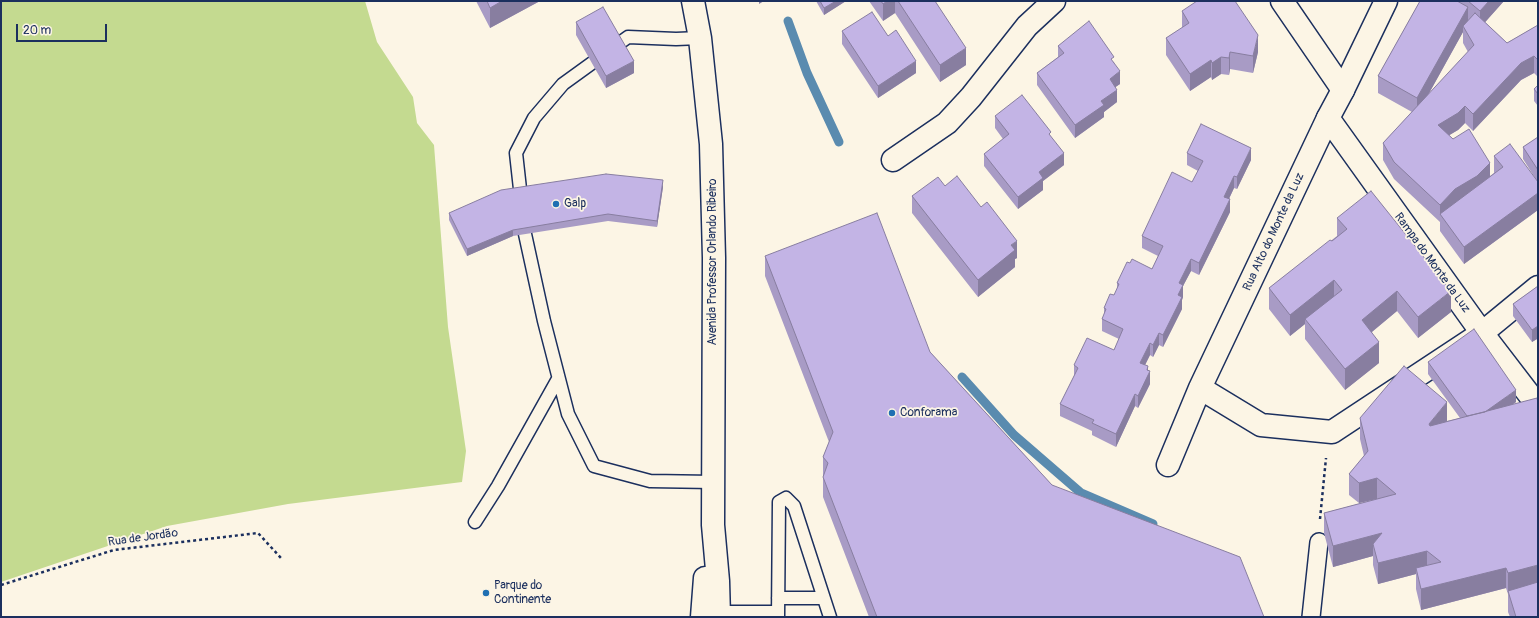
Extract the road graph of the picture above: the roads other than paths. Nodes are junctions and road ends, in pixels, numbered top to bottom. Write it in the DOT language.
graph roads {
  1 [pos="693,1"];
  2 [pos="1054,1"];
  3 [pos="1282,1"];
  4 [pos="1386,1"];
  5 [pos="700,38"];
  6 [pos="1343,90"];
  7 [pos="1328,118"];
  8 [pos="893,160"];
  9 [pos="1538,288"];
  10 [pos="1482,333"];
  11 [pos="558,379"];
  12 [pos="1200,388"];
  13 [pos="1538,406"];
  14 [pos="1168,464"];
  15 [pos="713,482"];
  16 [pos="475,522"];
  17 [pos="1318,542"];
  18 [pos="778,598"];
  19 [pos="823,598"];
  20 [pos="713,615"];
  21 [pos="778,615"];
  22 [pos="830,617"];
  23 [pos="1312,617"];
  1 -- 5 [label="street, Avenida Professor Orlando Ribeiro"];
  2 -- 8 [label="street"];
  3 -- 6 [label="street"];
  4 -- 6 [label="street, Rua Alto do Monte da Luz"];
  5 -- 11 [label="lane"];
  5 -- 15 [label="street, Avenida Professor Orlando Ribeiro"];
  6 -- 7 [label="street, Rua Alto do Monte da Luz"];
  7 -- 10 [label="street, Rampa do Monte da Luz"];
  7 -- 12 [label="street, Rua Alto do Monte da Luz"];
  9 -- 10 [label="street"];
  10 -- 12 [label="street"];
  10 -- 13 [label="street, Rampa do Monte da Luz"];
  11 -- 15 [label="lane"];
  11 -- 16 [label="lane"];
  12 -- 14 [label="street, Rua Alto do Monte da Luz"];
  15 -- 20 [label="street, Avenida Professor Orlando Ribeiro"];
  17 -- 23 [label="street"];
  18 -- 19 [label="lane"];
  18 -- 19 [label="lane"];
  18 -- 21 [label="lane"];
  19 -- 22 [label="lane"];
  20 -- 21 [label="lane"];
}
